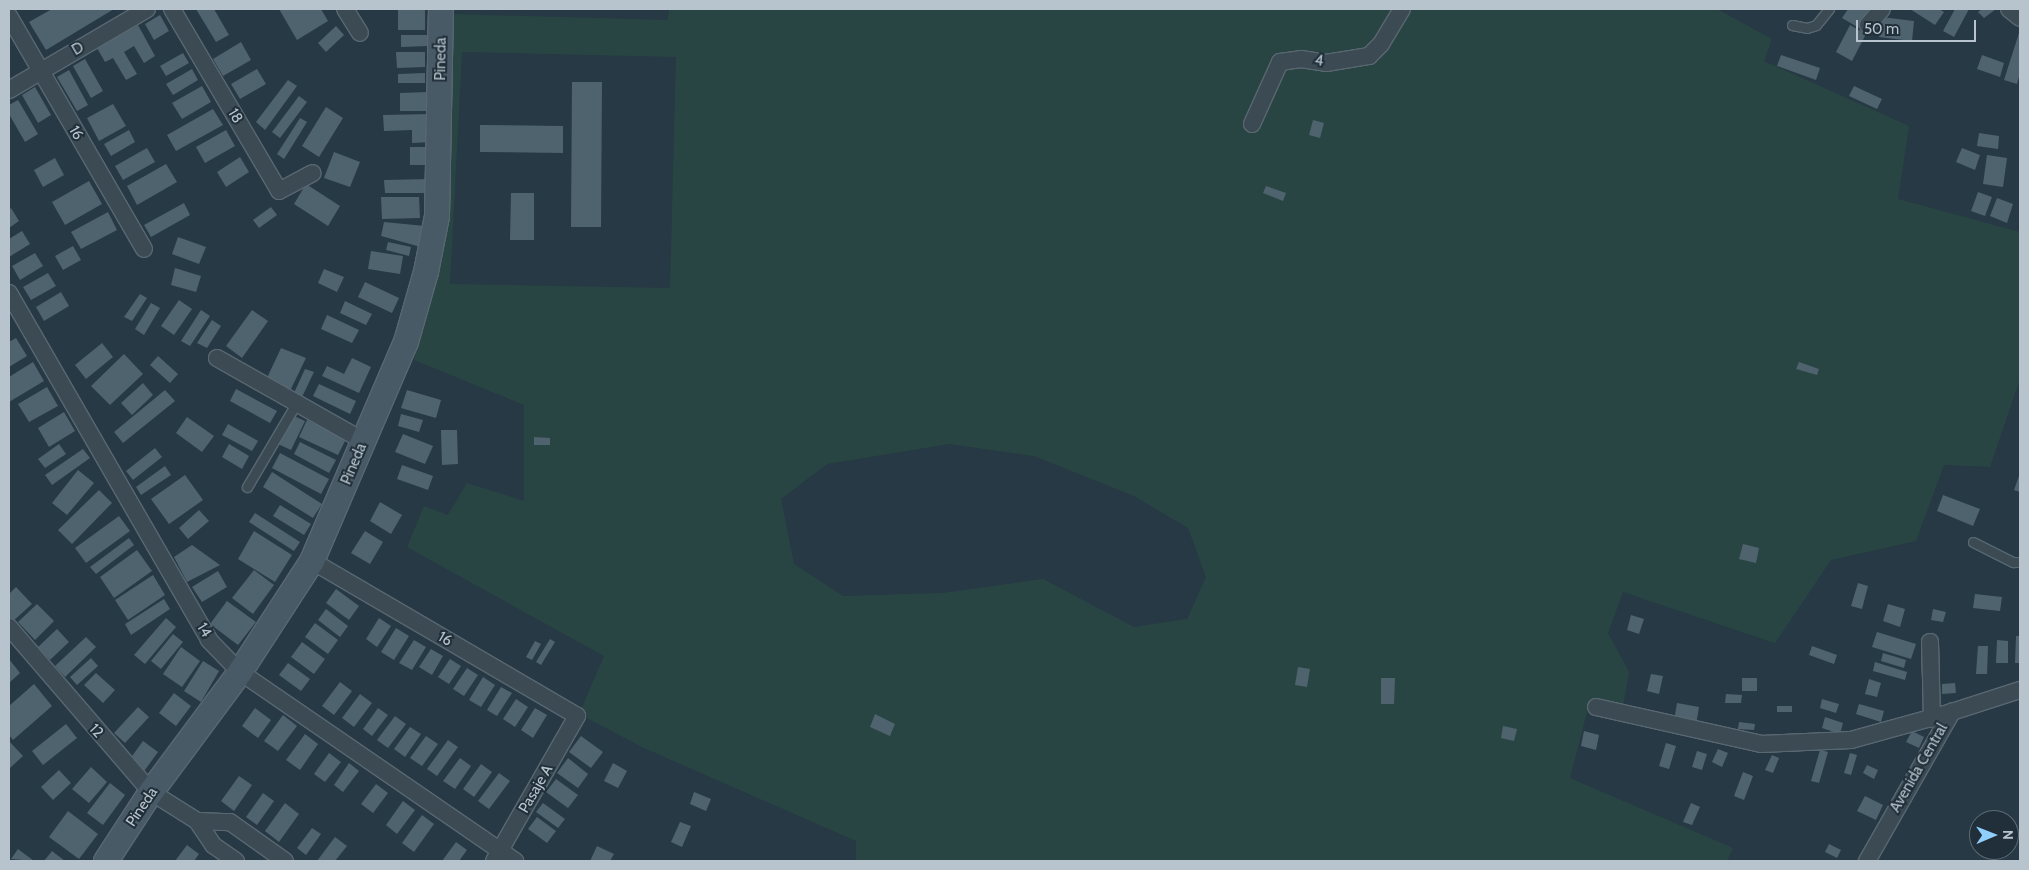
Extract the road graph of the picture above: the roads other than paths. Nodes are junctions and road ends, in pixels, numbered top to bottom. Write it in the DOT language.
graph roads {
  1 [pos="147,9"];
  2 [pos="172,9"];
  3 [pos="345,9"];
  4 [pos="441,9"];
  5 [pos="1402,9"];
  6 [pos="1829,9"];
  7 [pos="1882,9"];
  8 [pos="2009,9"];
  9 [pos="9,16"];
  10 [pos="2020,18"];
  11 [pos="1792,25"];
  12 [pos="1868,25"];
  13 [pos="360,33"];
  14 [pos="40,72"];
  15 [pos="9,90"];
  16 [pos="1252,124"];
  17 [pos="313,173"];
  18 [pos="144,250"];
  19 [pos="9,293"];
  20 [pos="216,358"];
  21 [pos="297,402"];
  22 [pos="364,441"];
  23 [pos="247,487"];
  24 [pos="1973,542"];
  25 [pos="312,561"];
  26 [pos="2020,562"];
  27 [pos="9,627"];
  28 [pos="1930,642"];
  29 [pos="240,672"];
  30 [pos="2020,690"];
  31 [pos="1596,707"];
  32 [pos="1952,712"];
  33 [pos="577,716"];
  34 [pos="1932,719"];
  35 [pos="151,792"];
  36 [pos="197,821"];
  37 [pos="497,857"];
  38 [pos="106,861"];
  39 [pos="236,861"];
  40 [pos="285,861"];
  41 [pos="515,861"];
  42 [pos="1867,861"];
  1 -- 14 [label="street, D"];
  2 -- 17 [label="street, 18"];
  3 -- 13 [label="street"];
  4 -- 22 [label="street, Pineda"];
  5 -- 16 [label="street, 4"];
  6 -- 11 [label="lane"];
  7 -- 12 [label="street"];
  8 -- 10 [label="street"];
  9 -- 14 [label="street, 16"];
  14 -- 15 [label="street, D"];
  14 -- 18 [label="street, 16"];
  19 -- 29 [label="street, 14"];
  20 -- 21 [label="street"];
  21 -- 22 [label="street"];
  21 -- 23 [label="lane"];
  22 -- 25 [label="street, Pineda"];
  24 -- 26 [label="lane"];
  25 -- 29 [label="street, Pineda"];
  25 -- 33 [label="street, 16"];
  27 -- 35 [label="street, 12"];
  28 -- 34 [label="street"];
  29 -- 35 [label="street, Pineda"];
  29 -- 37 [label="street, 14"];
  30 -- 32 [label="street, Avenida Central"];
  31 -- 34 [label="street"];
  32 -- 34 [label="street"];
  32 -- 42 [label="street, Avenida Central"];
  33 -- 37 [label="street, Pasaje A"];
  35 -- 36 [label="street, 12"];
  35 -- 38 [label="street, Pineda"];
  36 -- 39 [label="street, 12"];
  36 -- 40 [label="street"];
  37 -- 41 [label="street, 14"];
}
